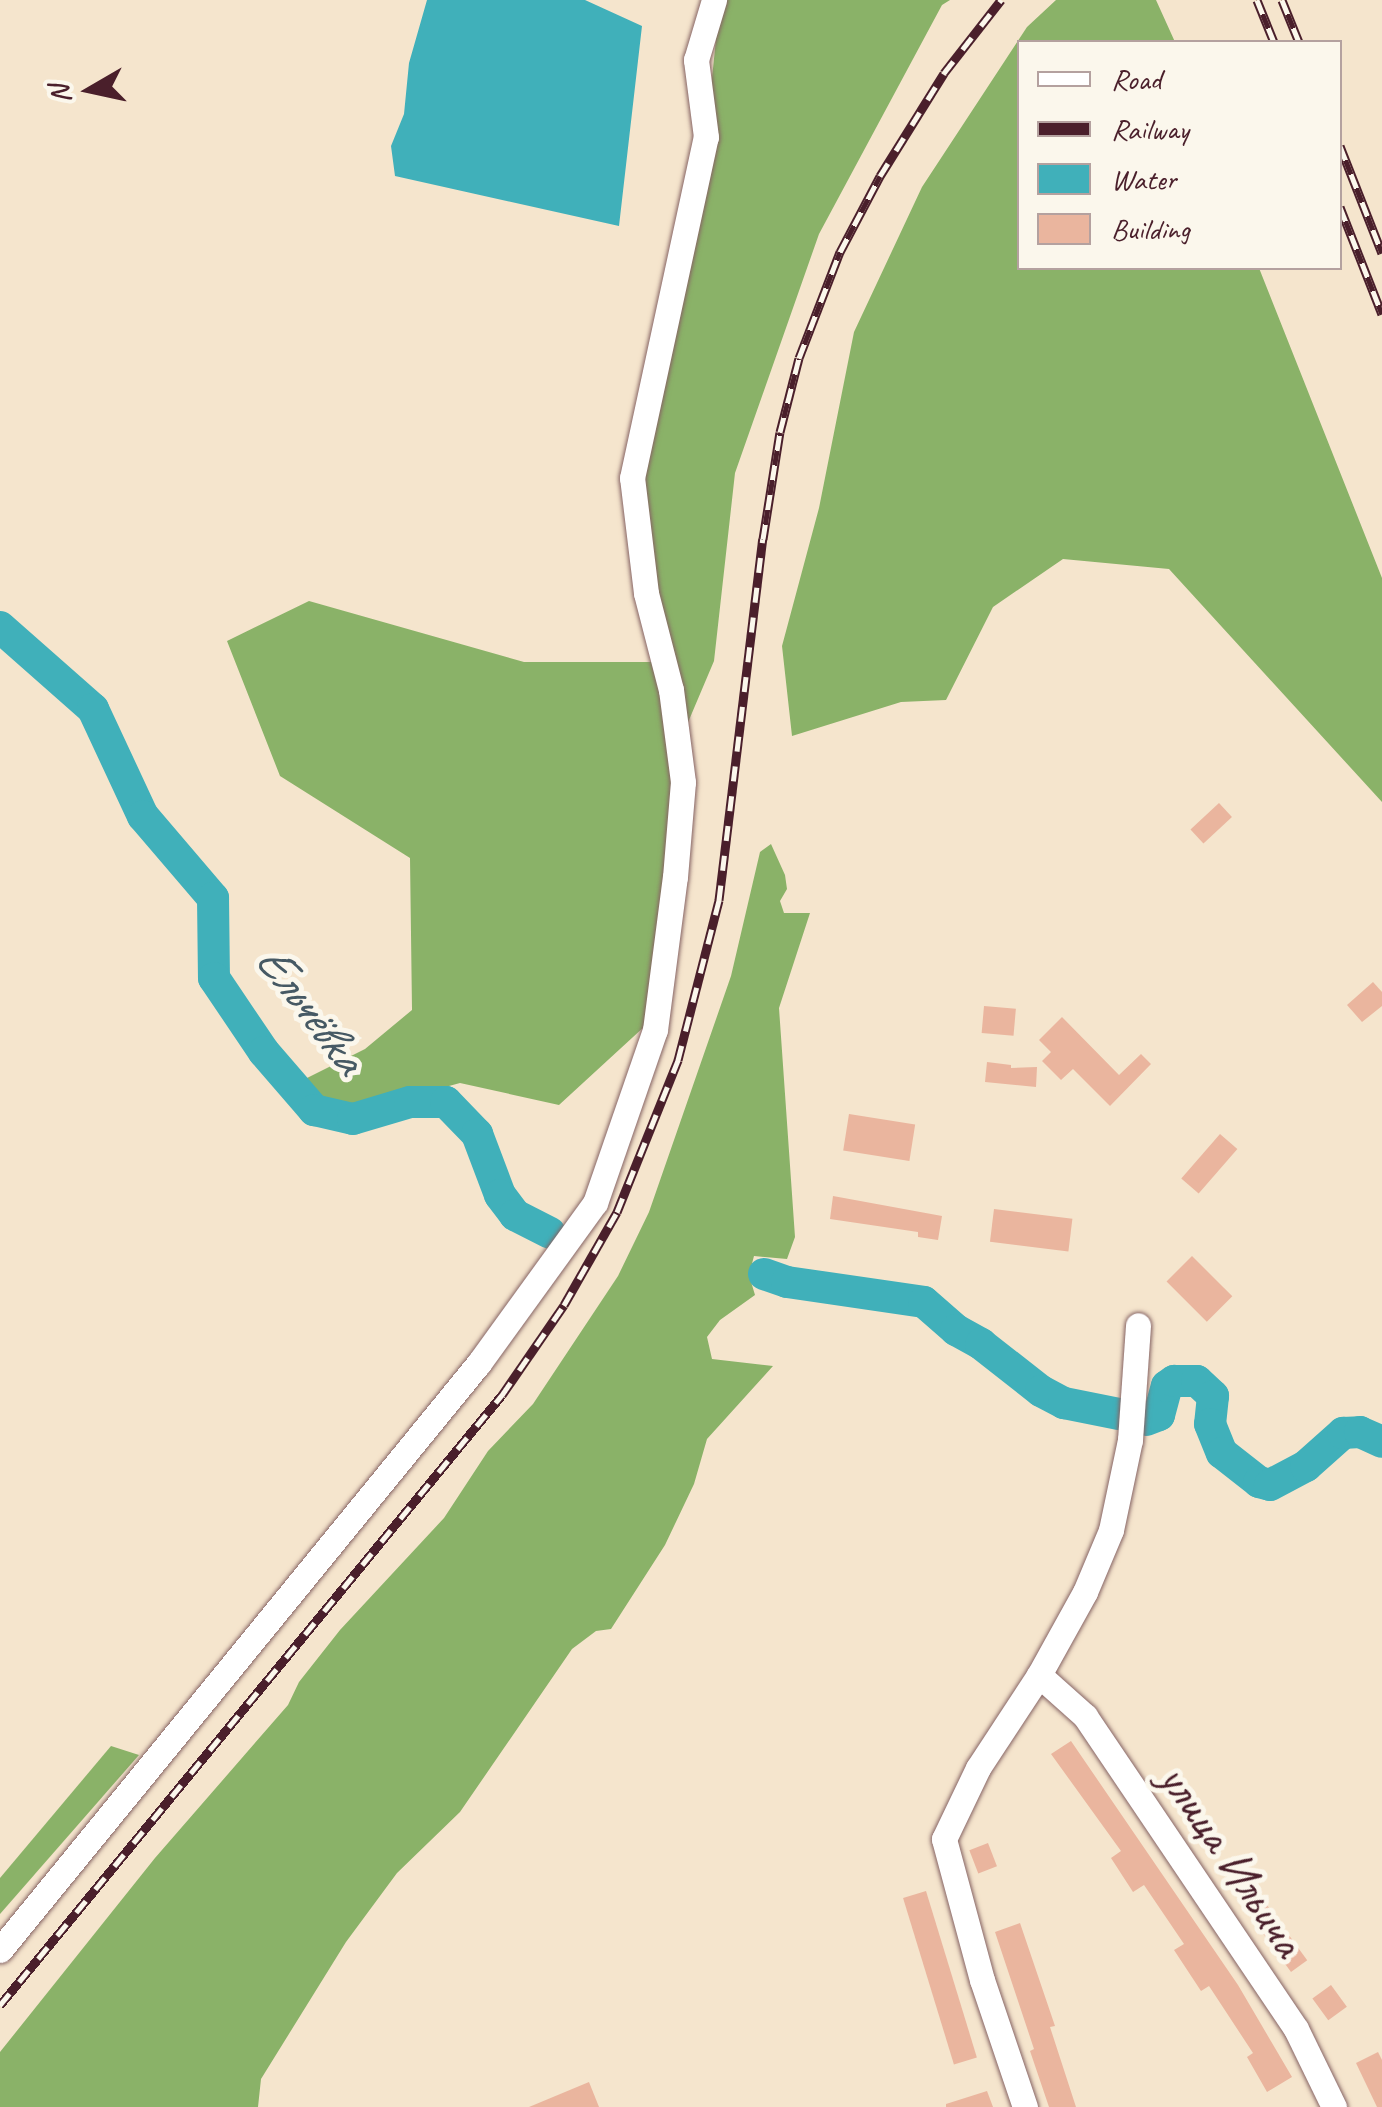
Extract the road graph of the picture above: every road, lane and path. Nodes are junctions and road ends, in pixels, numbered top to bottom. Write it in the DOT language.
graph roads {
  1 [pos="714,0"];
  2 [pos="1138,1325"];
  3 [pos="1039,1675"];
  4 [pos="0,1950"];
  5 [pos="1025,2107"];
  6 [pos="1334,2107"];
  1 -- 4 [label="street"];
  2 -- 3 [label="street"];
  3 -- 5 [label="street"];
  3 -- 6 [label="street, улица Ильича"];
}
